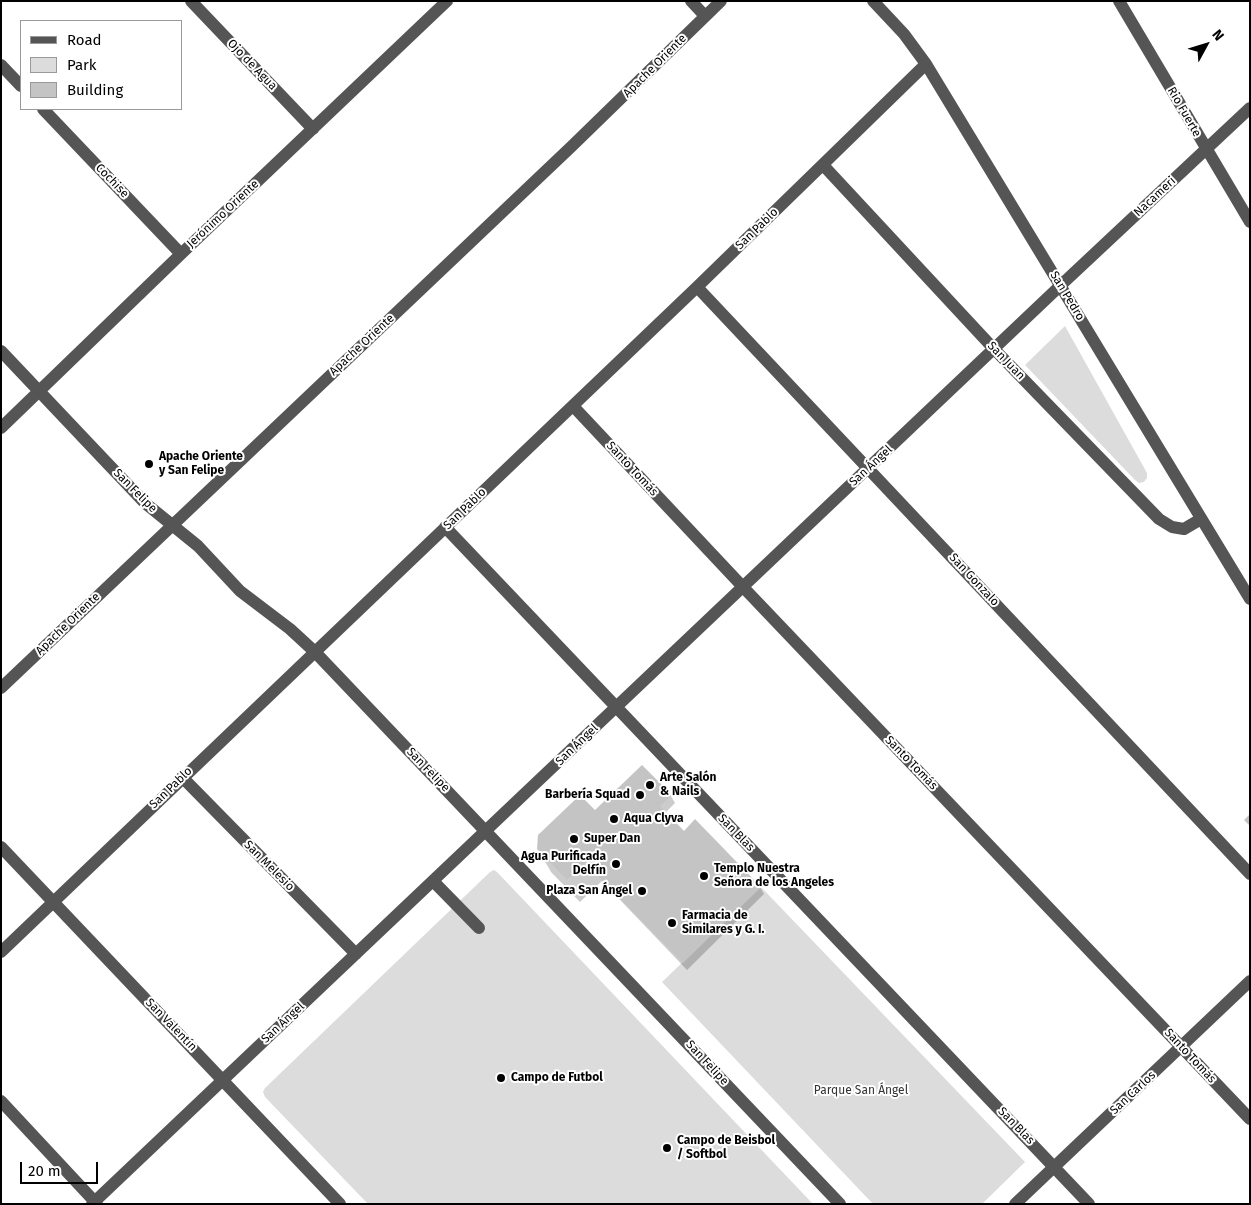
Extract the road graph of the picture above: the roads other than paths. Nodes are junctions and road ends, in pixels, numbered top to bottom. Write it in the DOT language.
graph roads {
  1 [pos="191,1"];
  2 [pos="691,1"];
  3 [pos="720,1"];
  4 [pos="874,1"];
  5 [pos="1119,1"];
  6 [pos="443,2"];
  7 [pos="705,16"];
  8 [pos="926,64"];
  9 [pos="1,65"];
  10 [pos="20,85"];
  11 [pos="1250,108"];
  12 [pos="44,110"];
  13 [pos="313,129"];
  14 [pos="1206,150"];
  15 [pos="823,165"];
  16 [pos="1250,222"];
  17 [pos="181,254"];
  18 [pos="1061,285"];
  19 [pos="697,287"];
  20 [pos="994,349"];
  21 [pos="1,351"];
  22 [pos="39,392"];
  23 [pos="573,406"];
  24 [pos="1,428"];
  25 [pos="869,468"];
  26 [pos="1201,519"];
  27 [pos="172,525"];
  28 [pos="445,528"];
  29 [pos="743,587"];
  30 [pos="1250,599"];
  31 [pos="315,652"];
  32 [pos="1,688"];
  33 [pos="616,708"];
  34 [pos="182,777"];
  35 [pos="486,830"];
  36 [pos="1,847"];
  37 [pos="1250,874"];
  38 [pos="433,881"];
  39 [pos="53,902"];
  40 [pos="479,928"];
  41 [pos="1,952"];
  42 [pos="356,954"];
  43 [pos="1250,981"];
  44 [pos="1182,1047"];
  45 [pos="223,1080"];
  46 [pos="1,1101"];
  47 [pos="1250,1120"];
  48 [pos="1054,1166"];
  49 [pos="95,1203"];
  50 [pos="340,1204"];
  51 [pos="840,1204"];
  52 [pos="1015,1204"];
  53 [pos="1089,1204"];
  1 -- 13 [label="street, Ojo de Agua"];
  2 -- 7 [label="street"];
  3 -- 7 [label="street, Apache Oriente"];
  4 -- 8 [label="street, San Pedro"];
  5 -- 14 [label="street, Rio Fuerte"];
  6 -- 13 [label="street, Jerónimo Oriente"];
  7 -- 27 [label="street, Apache Oriente"];
  8 -- 15 [label="street, San Pablo"];
  8 -- 18 [label="street, San Pedro"];
  9 -- 10 [label="street"];
  11 -- 14 [label="street, Nacameri"];
  12 -- 17 [label="street, Cochise"];
  13 -- 17 [label="street, Jerónimo Oriente"];
  14 -- 16 [label="street, Rio Fuerte"];
  14 -- 18 [label="street, Nacameri"];
  15 -- 19 [label="street, San Pablo"];
  15 -- 20 [label="street, San Juan"];
  17 -- 22 [label="street, Jerónimo Oriente"];
  18 -- 20 [label="street, San Ángel"];
  18 -- 26 [label="street, San Pedro"];
  19 -- 23 [label="street, San Pablo"];
  19 -- 25 [label="street, San Gonzalo"];
  20 -- 25 [label="street, San Ángel"];
  20 -- 26 [label="street, San Juan"];
  21 -- 22 [label="street, San Felipe"];
  22 -- 24 [label="street, Jerónimo Oriente"];
  22 -- 27 [label="street, San Felipe"];
  23 -- 28 [label="street, San Pablo"];
  23 -- 29 [label="street, Santo Tomás"];
  25 -- 29 [label="street, San Ángel"];
  25 -- 37 [label="street, San Gonzalo"];
  26 -- 30 [label="street, San Pedro"];
  27 -- 31 [label="street, San Felipe"];
  27 -- 32 [label="street, Apache Oriente"];
  28 -- 31 [label="street, San Pablo"];
  28 -- 33 [label="street, San Blas"];
  29 -- 33 [label="street, San Ángel"];
  29 -- 44 [label="street, Santo Tomás"];
  31 -- 34 [label="street, San Pablo"];
  31 -- 35 [label="street, San Felipe"];
  33 -- 35 [label="street, San Ángel"];
  33 -- 48 [label="street, San Blas"];
  34 -- 39 [label="street, San Pablo"];
  34 -- 42 [label="street, San Melesio"];
  35 -- 38 [label="street, San Ángel"];
  35 -- 51 [label="street, San Felipe"];
  36 -- 39 [label="street, San Valentín"];
  38 -- 40 [label="street"];
  38 -- 42 [label="street, San Ángel"];
  39 -- 41 [label="street, San Pablo"];
  39 -- 45 [label="street, San Valentín"];
  42 -- 45 [label="street, San Ángel"];
  43 -- 44 [label="street, San Carlos"];
  44 -- 47 [label="street, Santo Tomás"];
  44 -- 48 [label="street, San Carlos"];
  45 -- 49 [label="street, San Ángel"];
  45 -- 50 [label="street, San Valentín"];
  46 -- 49 [label="street"];
  48 -- 52 [label="street, San Carlos"];
  48 -- 53 [label="street, San Blas"];
}
